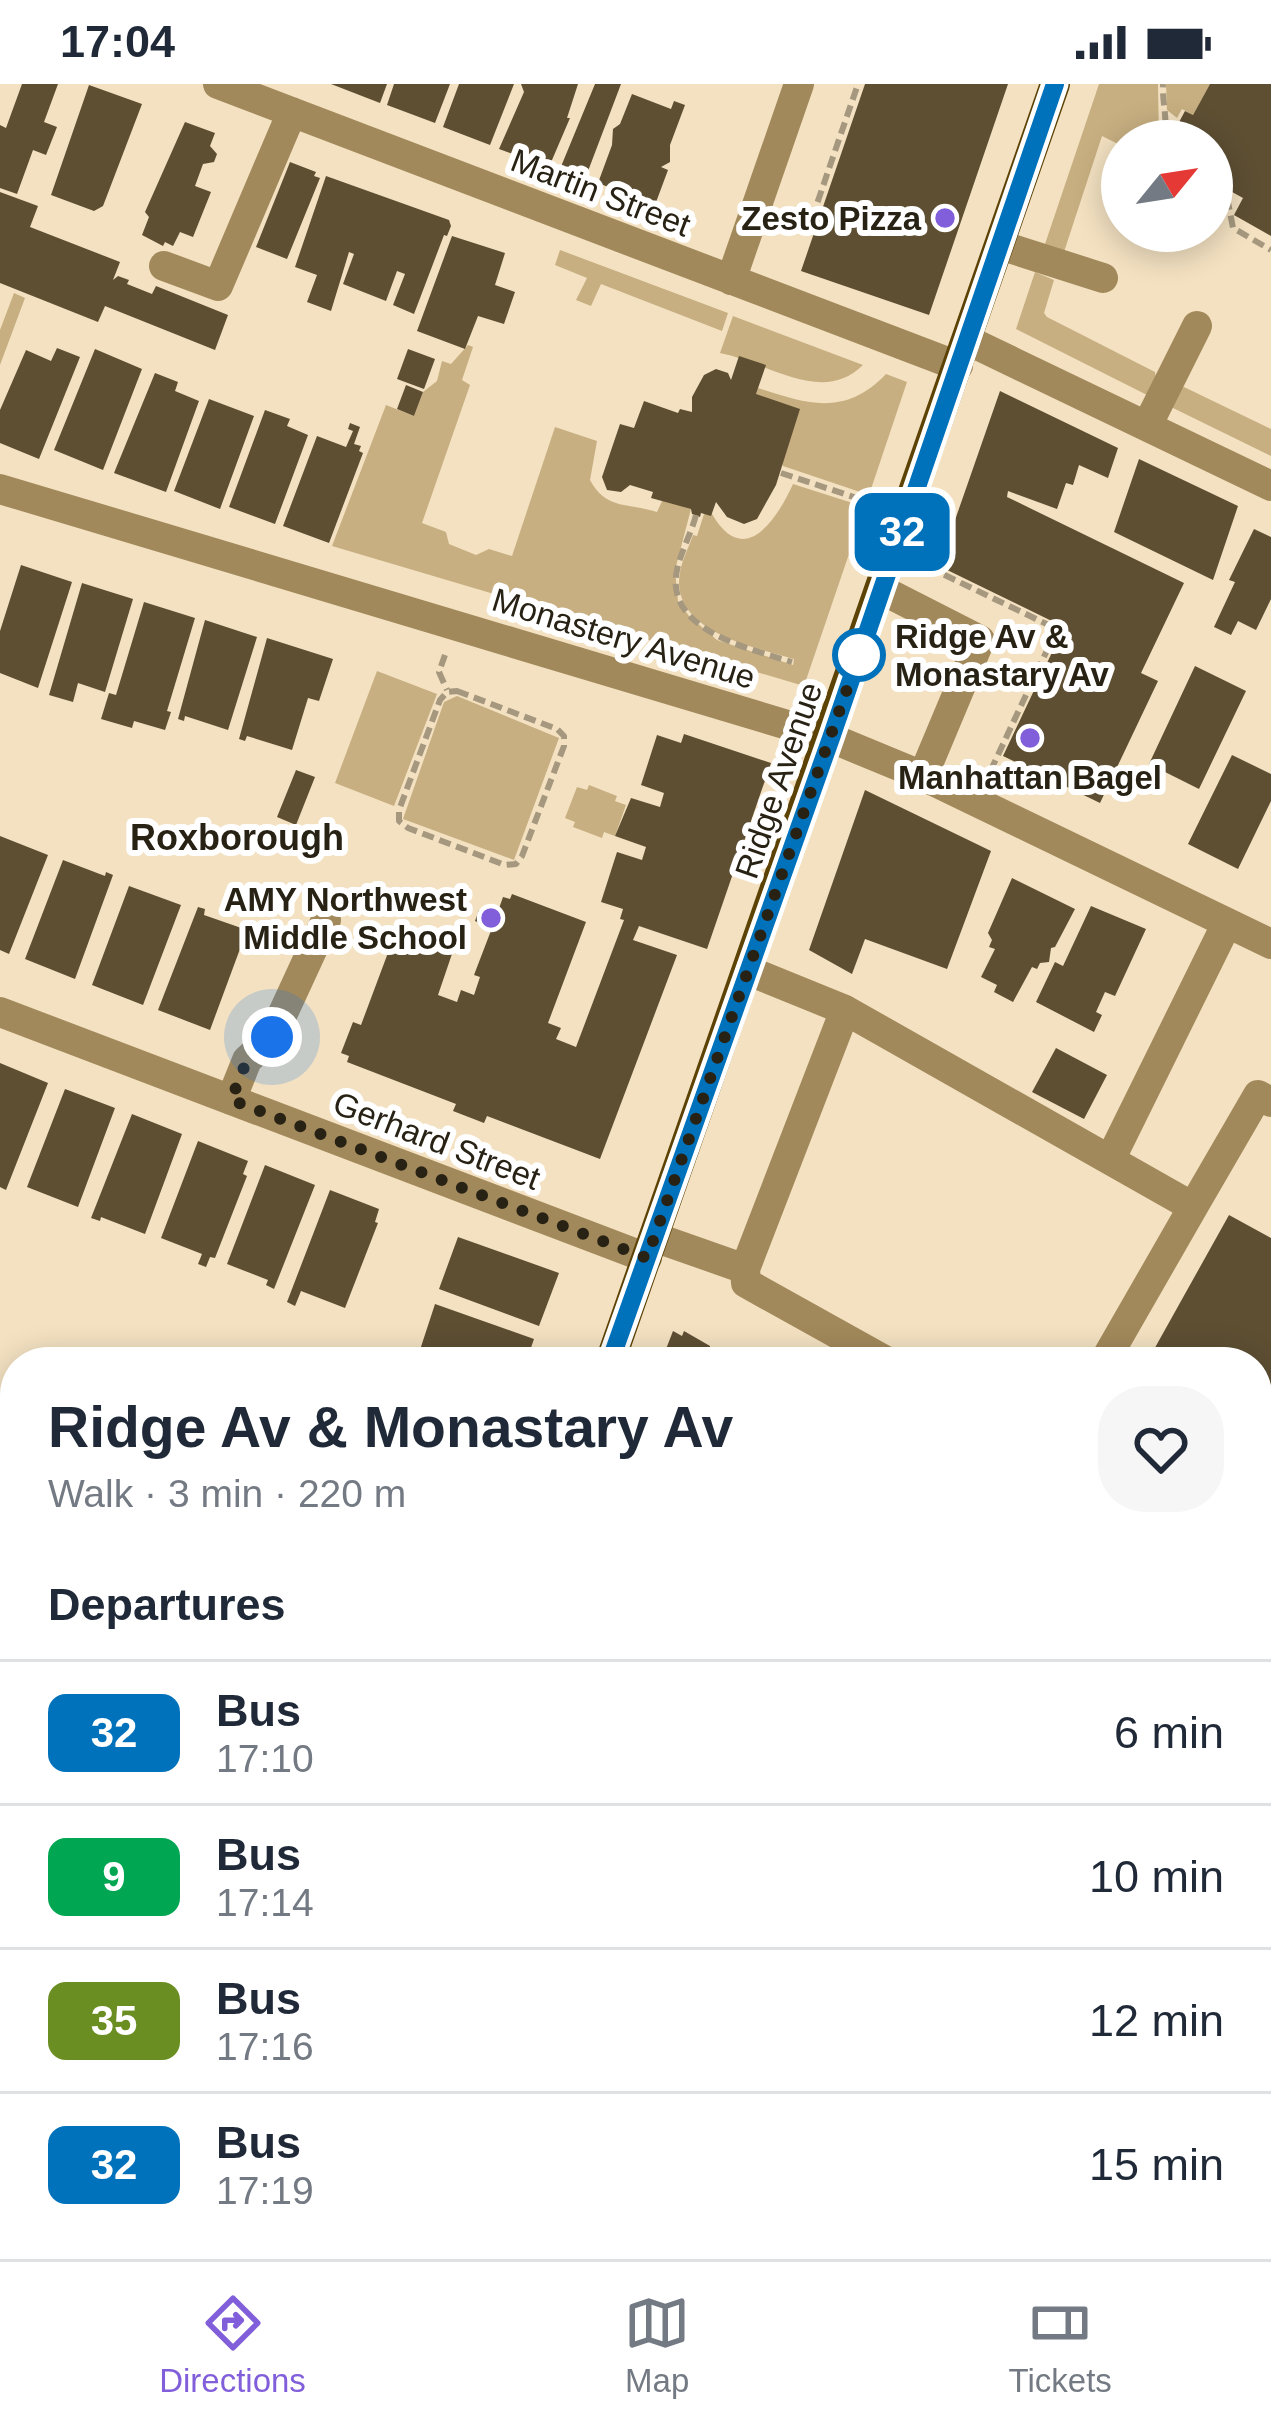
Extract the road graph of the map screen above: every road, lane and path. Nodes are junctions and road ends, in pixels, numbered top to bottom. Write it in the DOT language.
graph roads {
  1 [pos="218,84"];
  2 [pos="799,84"];
  3 [pos="858,84"];
  4 [pos="1055,84"];
  5 [pos="1163,84"];
  6 [pos="292,112"];
  7 [pos="1166,120"];
  8 [pos="789,224"];
  9 [pos="1233,228"];
  10 [pos="1000,245"];
  11 [pos="1271,250"];
  12 [pos="164,266"];
  13 [pos="1103,278"];
  14 [pos="731,280"];
  15 [pos="1197,326"];
  16 [pos="963,353"];
  17 [pos="1147,426"];
  18 [pos="781,473"];
  19 [pos="1271,486"];
  20 [pos="0,489"];
  21 [pos="872,503"];
  22 [pos="696,515"];
  23 [pos="882,590"];
  24 [pos="445,655"];
  25 [pos="792,662"];
  26 [pos="447,692"];
  27 [pos="831,738"];
  28 [pos="996,760"];
  29 [pos="989,774"];
  30 [pos="923,776"];
  31 [pos="326,920"];
  32 [pos="1227,923"];
  33 [pos="1271,944"];
  34 [pos="749,971"];
  35 [pos="845,1010"];
  36 [pos="0,1012"];
  37 [pos="231,1100"];
  38 [pos="1271,1102"];
  39 [pos="1110,1160"];
  40 [pos="1192,1207"];
  41 [pos="651,1247"];
  42 [pos="745,1269"];
  43 [pos="615,1347"];
  44 [pos="861,1347"];
  45 [pos="1113,1347"];
  1 -- 6 [label="street, Martin Street"];
  2 -- 14 [label="street"];
  3 -- 8 [label="path"];
  4 -- 10 [label="main road, Ridge Avenue"];
  5 -- 7 [label="path"];
  6 -- 12 [label="street"];
  6 -- 14 [label="street, Martin Street"];
  9 -- 11 [label="path"];
  10 -- 13 [label="street"];
  10 -- 16 [label="main road, Ridge Avenue"];
  14 -- 16 [label="street, Martin Street"];
  15 -- 17 [label="street"];
  16 -- 17 [label="street, Martin Street"];
  16 -- 23 [label="main road, Ridge Avenue"];
  17 -- 19 [label="street, Martin Street"];
  18 -- 21 [label="path"];
  20 -- 27 [label="street, Monastery Avenue"];
  22 -- 25 [label="path"];
  23 -- 27 [label="main road, Ridge Avenue"];
  23 -- 30 [label="street"];
  24 -- 26 [label="path"];
  26 -- 26 [label="path"];
  27 -- 30 [label="street, Monastery Avenue"];
  27 -- 34 [label="main road, Ridge Avenue"];
  28 -- 29 [label="path"];
  30 -- 32 [label="street, Monastery Avenue"];
  31 -- 37 [label="street"];
  32 -- 33 [label="street, Monastery Avenue"];
  32 -- 39 [label="street"];
  34 -- 35 [label="street"];
  34 -- 41 [label="main road, Ridge Avenue"];
  35 -- 39 [label="street"];
  35 -- 42 [label="street"];
  36 -- 37 [label="street, Gerhard Street"];
  37 -- 41 [label="street, Gerhard Street"];
  38 -- 40 [label="street"];
  39 -- 40 [label="street"];
  40 -- 45 [label="street"];
  41 -- 42 [label="street, Gerhard Street"];
  41 -- 43 [label="main road, Ridge Avenue"];
  42 -- 44 [label="street"];
}
